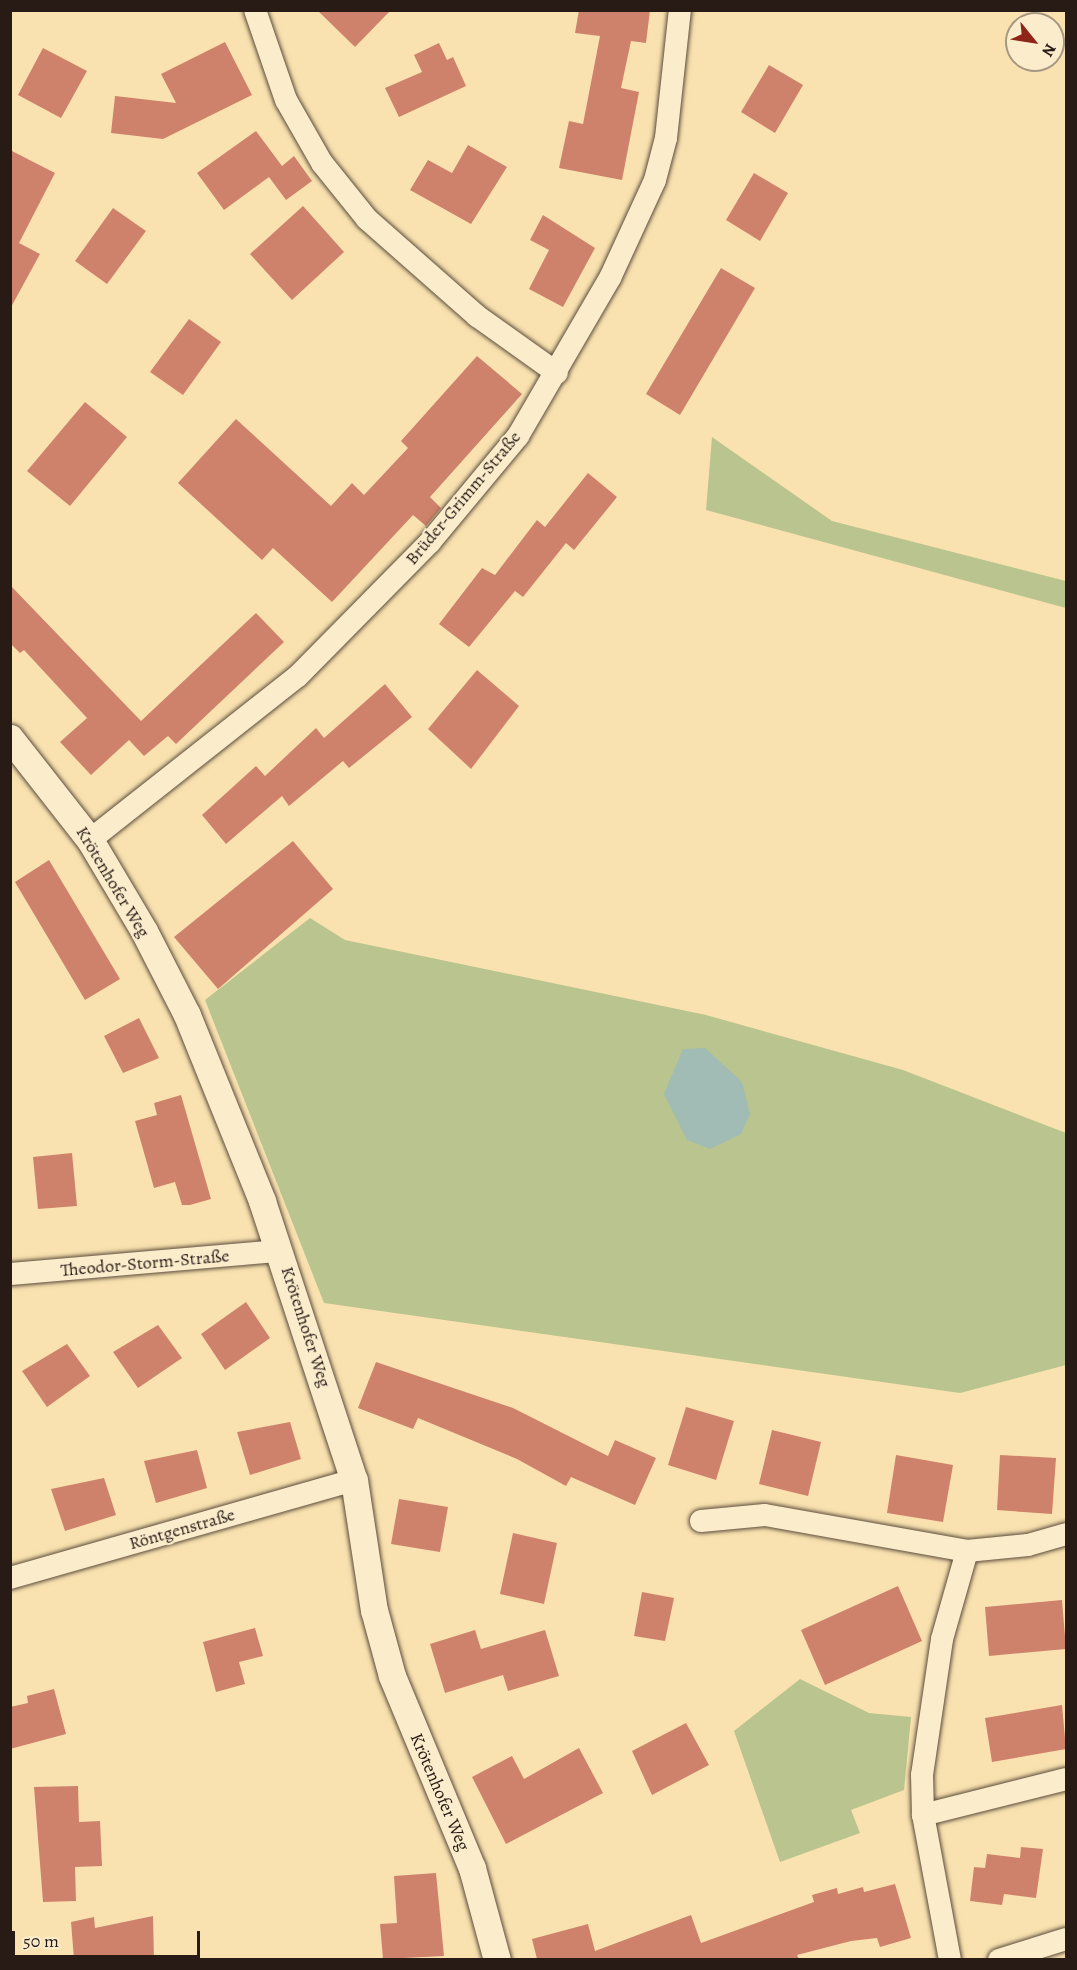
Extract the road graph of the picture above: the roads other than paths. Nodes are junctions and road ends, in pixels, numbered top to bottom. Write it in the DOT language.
graph roads {
  1 [pos="255,10"];
  2 [pos="680,10"];
  3 [pos="557,373"];
  4 [pos="10,738"];
  5 [pos="90,840"];
  6 [pos="280,1251"];
  7 [pos="12,1272"];
  8 [pos="354,1480"];
  9 [pos="701,1521"];
  10 [pos="1066,1534"];
  11 [pos="967,1551"];
  12 [pos="10,1578"];
  13 [pos="1066,1779"];
  14 [pos="923,1815"];
  15 [pos="1066,1939"];
  16 [pos="497,1959"];
  17 [pos="950,1959"];
  18 [pos="999,1959"];
  1 -- 3 [label="street"];
  2 -- 3 [label="street, Brüder-Grimm-Straße"];
  3 -- 5 [label="street, Brüder-Grimm-Straße"];
  4 -- 5 [label="street, Krötenhofer Weg"];
  5 -- 6 [label="street, Krötenhofer Weg"];
  6 -- 7 [label="street, Theodor-Storm-Straße"];
  6 -- 8 [label="street, Krötenhofer Weg"];
  8 -- 12 [label="street, Röntgenstraße"];
  8 -- 16 [label="street, Krötenhofer Weg"];
  9 -- 11 [label="street"];
  10 -- 11 [label="street"];
  11 -- 14 [label="street"];
  13 -- 14 [label="street"];
  14 -- 17 [label="street"];
  15 -- 18 [label="street"];
}
